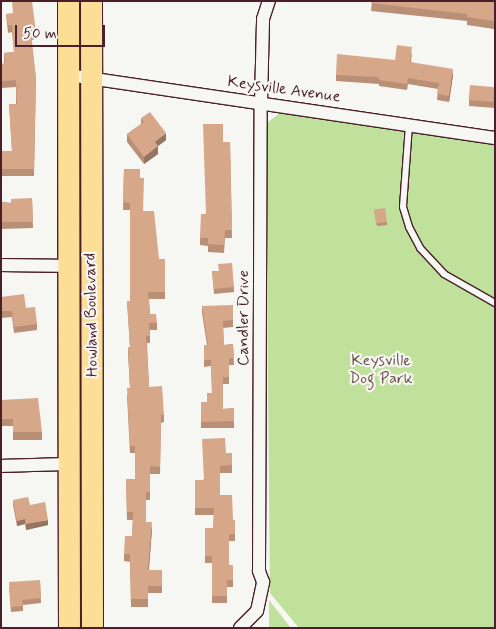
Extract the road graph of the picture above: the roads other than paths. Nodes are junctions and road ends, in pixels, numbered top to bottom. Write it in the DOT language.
graph roads {
  1 [pos="68,1"];
  2 [pos="91,1"];
  3 [pos="269,1"];
  4 [pos="68,75"];
  5 [pos="91,77"];
  6 [pos="261,103"];
  7 [pos="409,125"];
  8 [pos="495,138"];
  9 [pos="1,265"];
  10 [pos="70,266"];
  11 [pos="495,303"];
  12 [pos="69,464"];
  13 [pos="1,466"];
  14 [pos="69,628"];
  15 [pos="92,628"];
  16 [pos="240,628"];
  1 -- 4 [label="main road, Howland Boulevard"];
  2 -- 5 [label="main road, Howland Boulevard"];
  3 -- 6 [label="street, Candler Drive"];
  4 -- 5 [label="street, Keysville Avenue"];
  4 -- 10 [label="main road, Howland Boulevard"];
  5 -- 6 [label="street, Keysville Avenue"];
  5 -- 15 [label="main road, Howland Boulevard"];
  6 -- 7 [label="street, Keysville Avenue"];
  6 -- 16 [label="street, Candler Drive"];
  7 -- 8 [label="street, Keysville Avenue"];
  7 -- 11 [label="lane"];
  9 -- 10 [label="street"];
  10 -- 12 [label="main road, Howland Boulevard"];
  12 -- 13 [label="street"];
  12 -- 14 [label="main road, Howland Boulevard"];
}
